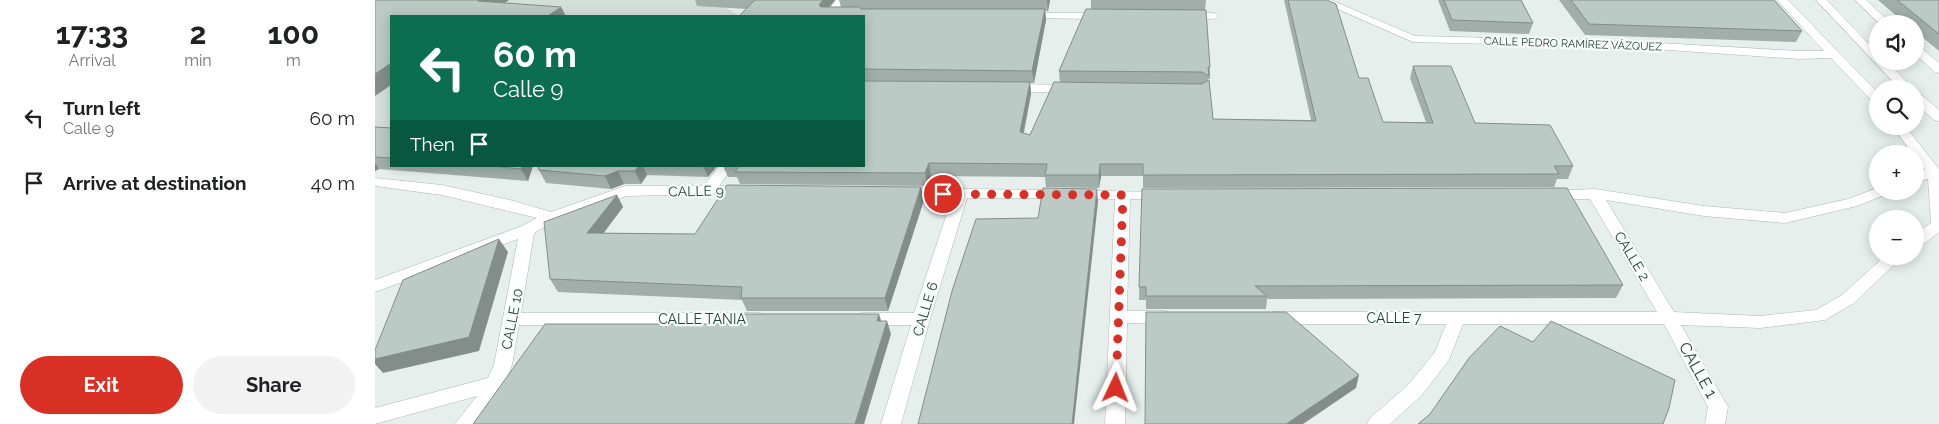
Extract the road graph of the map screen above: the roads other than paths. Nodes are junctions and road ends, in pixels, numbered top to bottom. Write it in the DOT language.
graph roads {
  1 [pos="842,0"];
  2 [pos="1322,0"];
  3 [pos="1782,0"];
  4 [pos="1821,0"];
  5 [pos="1860,0"];
  6 [pos="830,15"];
  7 [pos="1877,15"];
  8 [pos="1017,16"];
  9 [pos="1115,16"];
  10 [pos="1175,16"];
  11 [pos="1214,16"];
  12 [pos="1869,50"];
  13 [pos="1833,54"];
  14 [pos="1924,56"];
  15 [pos="1939,69"];
  16 [pos="1889,70"];
  17 [pos="1898,80"];
  18 [pos="993,88"];
  19 [pos="1083,89"];
  20 [pos="1869,91"];
  21 [pos="1924,104"];
  22 [pos="1939,117"];
  23 [pos="1905,135"];
  24 [pos="725,167"];
  25 [pos="1933,172"];
  26 [pos="1924,176"];
  27 [pos="375,182"];
  28 [pos="708,190"];
  29 [pos="760,191"];
  30 [pos="885,193"];
  31 [pos="961,194"];
  32 [pos="1536,194"];
  33 [pos="1595,194"];
  34 [pos="1123,195"];
  35 [pos="1182,195"];
  36 [pos="1869,196"];
  37 [pos="551,217"];
  38 [pos="1939,224"];
  39 [pos="527,230"];
  40 [pos="1924,235"];
  41 [pos="1885,265"];
  42 [pos="375,286"];
  43 [pos="1119,317"];
  44 [pos="1179,317"];
  45 [pos="1258,318"];
  46 [pos="1457,318"];
  47 [pos="1669,318"];
  48 [pos="512,319"];
  49 [pos="771,319"];
  50 [pos="841,319"];
  51 [pos="921,319"];
  52 [pos="496,383"];
  53 [pos="375,416"];
  54 [pos="465,424"];
  55 [pos="891,424"];
  56 [pos="1115,424"];
  57 [pos="1377,424"];
  58 [pos="1715,424"];
  1 -- 6 [label="street"];
  2 -- 13 [label="street, CALLE PEDRO RAMÍREZ VÁZQUEZ"];
  3 -- 13 [label="street"];
  4 -- 12 [label="street"];
  5 -- 7 [label="street"];
  8 -- 9 [label="street"];
  10 -- 11 [label="street"];
  13 -- 20 [label="street"];
  14 -- 15 [label="street"];
  16 -- 17 [label="street"];
  18 -- 19 [label="street"];
  21 -- 22 [label="street"];
  23 -- 25 [label="street"];
  24 -- 28 [label="street"];
  25 -- 26 [label="street"];
  25 -- 38 [label="street"];
  27 -- 37 [label="street"];
  28 -- 29 [label="street, CALLE 9"];
  28 -- 37 [label="street, CALLE 9"];
  30 -- 31 [label="street"];
  31 -- 34 [label="street"];
  31 -- 51 [label="street, CALLE 6"];
  32 -- 33 [label="street"];
  33 -- 36 [label="street"];
  33 -- 47 [label="street, CALLE 2"];
  34 -- 35 [label="street"];
  34 -- 43 [label="street"];
  37 -- 39 [label="street"];
  38 -- 40 [label="street"];
  39 -- 42 [label="street"];
  39 -- 48 [label="street, CALLE 10"];
  41 -- 47 [label="street, CALLE 7"];
  43 -- 44 [label="street"];
  43 -- 56 [label="street"];
  45 -- 46 [label="street, CALLE 7"];
  46 -- 47 [label="street, CALLE 7"];
  46 -- 57 [label="street"];
  47 -- 58 [label="street, CALLE 1"];
  48 -- 49 [label="street, CALLE TANIA"];
  48 -- 52 [label="street, CALLE 10"];
  50 -- 51 [label="street"];
  51 -- 55 [label="street, CALLE 6"];
  52 -- 53 [label="street"];
  52 -- 54 [label="street, CALLE 10"];
}
